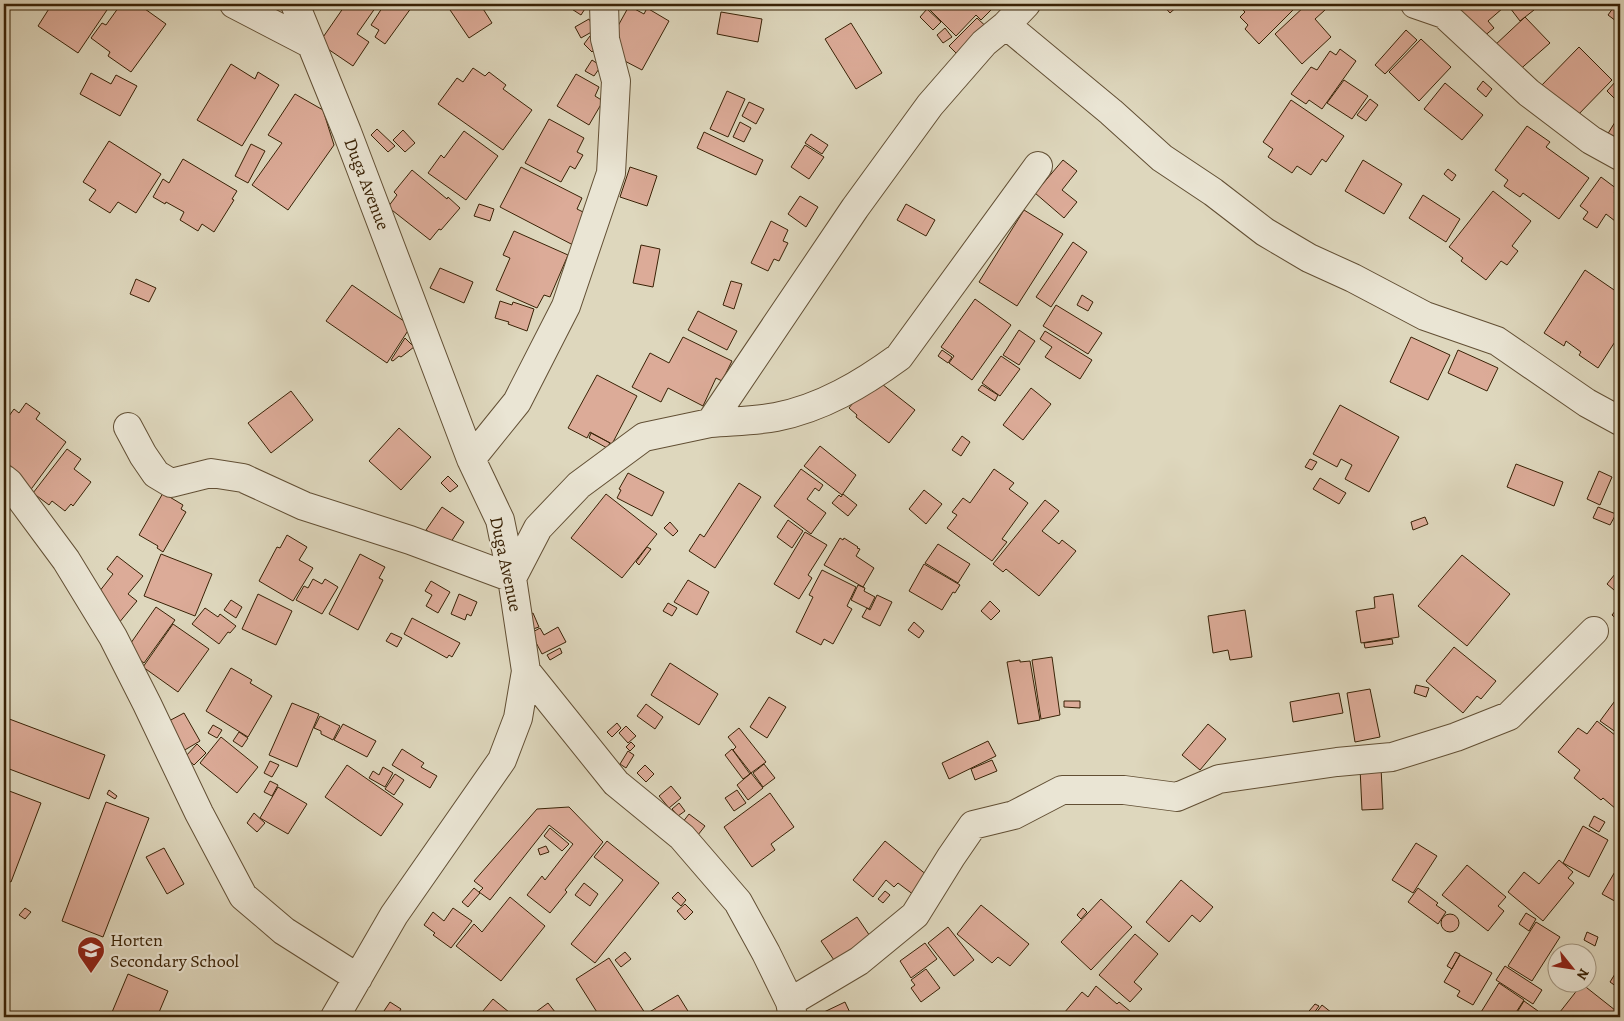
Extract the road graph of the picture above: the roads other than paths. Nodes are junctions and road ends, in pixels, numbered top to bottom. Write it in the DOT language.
graph roads {
  1 [pos="234,4"];
  2 [pos="295,4"];
  3 [pos="604,4"];
  4 [pos="1026,4"];
  5 [pos="1415,4"];
  6 [pos="1006,26"];
  7 [pos="311,44"];
  8 [pos="1620,156"];
  9 [pos="1038,166"];
  10 [pos="1620,421"];
  11 [pos="710,423"];
  12 [pos="128,427"];
  13 [pos="471,459"];
  14 [pos="4,479"];
  15 [pos="512,578"];
  16 [pos="1594,630"];
  17 [pos="526,671"];
  18 [pos="358,978"];
  19 [pos="792,1010"];
  20 [pos="335,1017"];
  1 -- 7 [label="street"];
  2 -- 7 [label="street, Duga Avenue"];
  3 -- 13 [label="street"];
  4 -- 6 [label="street"];
  5 -- 8 [label="street"];
  6 -- 10 [label="street"];
  6 -- 11 [label="street"];
  7 -- 13 [label="street, Duga Avenue"];
  9 -- 11 [label="street"];
  11 -- 15 [label="street"];
  12 -- 15 [label="street"];
  13 -- 15 [label="street, Duga Avenue"];
  14 -- 18 [label="street"];
  15 -- 17 [label="street, Duga Avenue"];
  16 -- 19 [label="street"];
  17 -- 18 [label="street, Duga Avenue"];
  17 -- 19 [label="street"];
  18 -- 20 [label="street, Duga Avenue"];
}
